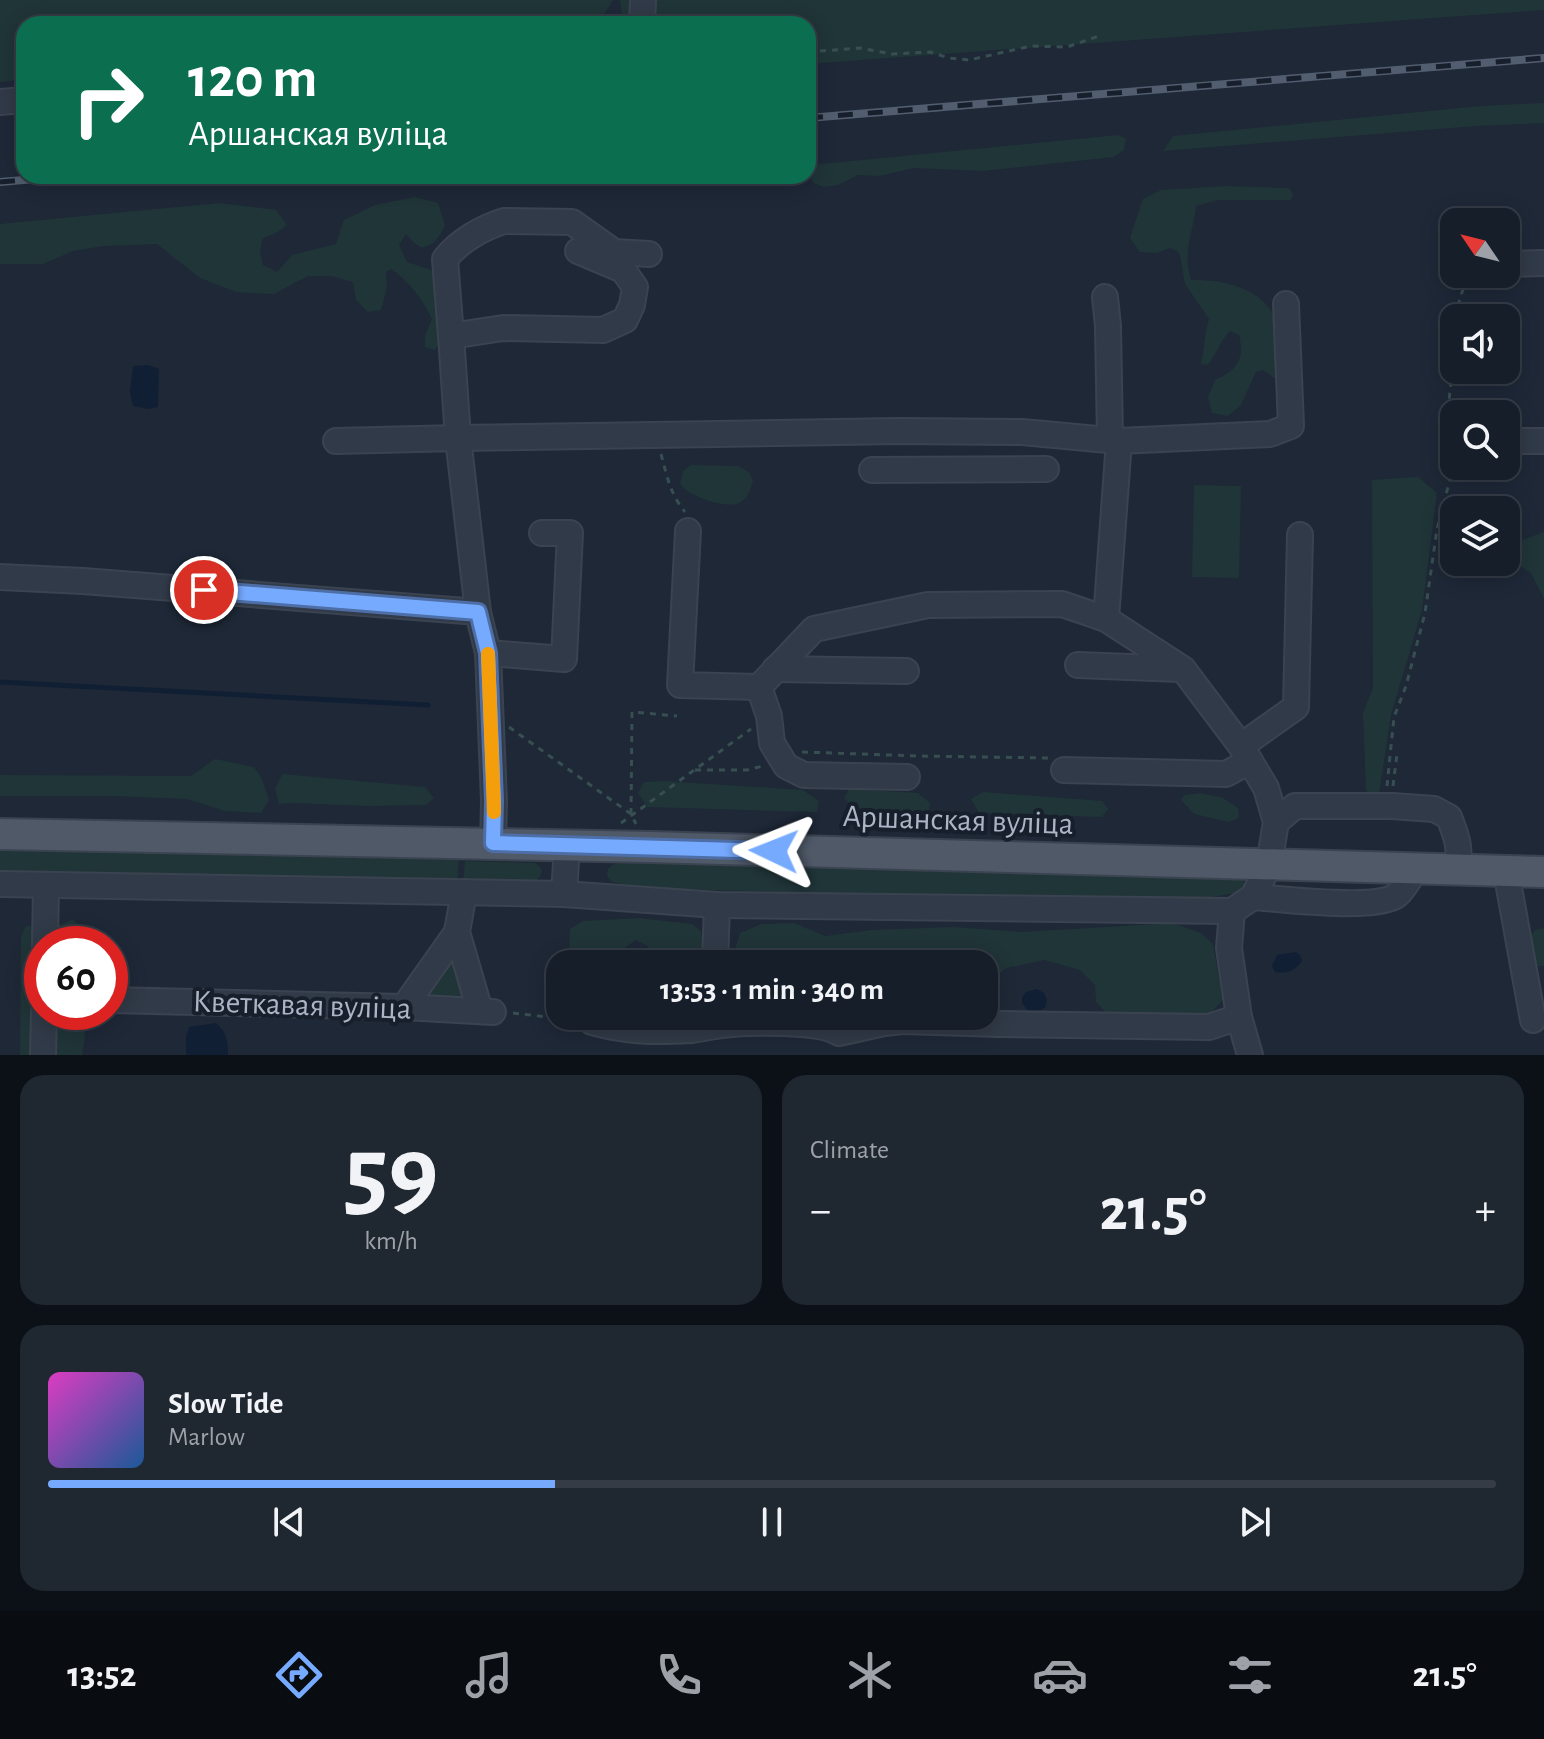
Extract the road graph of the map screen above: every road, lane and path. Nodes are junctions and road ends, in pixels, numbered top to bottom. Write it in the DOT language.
graph roads {
  1 [pos="1099,36"];
  2 [pos="816,51"];
  3 [pos="578,251"];
  4 [pos="649,254"];
  5 [pos="1544,263"];
  6 [pos="1520,264"];
  7 [pos="1105,297"];
  8 [pos="1286,304"];
  9 [pos="451,336"];
  10 [pos="898,431"];
  11 [pos="1022,432"];
  12 [pos="655,435"];
  13 [pos="458,438"];
  14 [pos="1114,440"];
  15 [pos="336,441"];
  16 [pos="1520,441"];
  17 [pos="1544,441"];
  18 [pos="1020,469"];
  19 [pos="1046,469"];
  20 [pos="872,470"];
  21 [pos="897,470"];
  22 [pos="1450,480"];
  23 [pos="688,531"];
  24 [pos="542,533"];
  25 [pos="1300,535"];
  26 [pos="0,577"];
  27 [pos="478,612"];
  28 [pos="1106,619"];
  29 [pos="488,653"];
  30 [pos="1078,665"];
  31 [pos="1183,669"];
  32 [pos="906,671"];
  33 [pos="767,678"];
  34 [pos="491,714"];
  35 [pos="677,716"];
  36 [pos="769,716"];
  37 [pos="1245,753"];
  38 [pos="1397,754"];
  39 [pos="783,761"];
  40 [pos="693,770"];
  41 [pos="1064,770"];
  42 [pos="907,777"];
  43 [pos="1389,805"];
  44 [pos="631,814"];
  45 [pos="1276,822"];
  46 [pos="0,834"];
  47 [pos="493,843"];
  48 [pos="581,846"];
  49 [pos="651,847"];
  50 [pos="1269,865"];
  51 [pos="1416,869"];
  52 [pos="1457,870"];
  53 [pos="1506,871"];
  54 [pos="1544,872"];
  55 [pos="0,884"];
  56 [pos="46,885"];
  57 [pos="464,892"];
  58 [pos="564,894"];
  59 [pos="1253,897"];
  60 [pos="717,905"];
  61 [pos="1232,911"];
  62 [pos="45,926"];
  63 [pos="457,932"];
  64 [pos="715,950"];
  65 [pos="128,1000"];
  66 [pos="404,1007"];
  67 [pos="487,1012"];
  68 [pos="546,1016"];
  69 [pos="1239,1017"];
  70 [pos="1533,1020"];
  71 [pos="44,1030"];
  72 [pos="619,1030"];
  73 [pos="694,1030"];
  74 [pos="843,1044"];
  75 [pos="43,1055"];
  76 [pos="1250,1055"];
  1 -- 2 [label="path"];
  3 -- 9 [label="street"];
  4 -- 9 [label="street"];
  5 -- 6 [label="street"];
  7 -- 14 [label="street"];
  8 -- 14 [label="street"];
  9 -- 13 [label="street"];
  10 -- 11 [label="street"];
  10 -- 12 [label="street"];
  10 -- 21 [label="street"];
  11 -- 14 [label="street"];
  11 -- 18 [label="street"];
  12 -- 13 [label="street"];
  12 -- 23 [label="path"];
  13 -- 15 [label="street"];
  13 -- 27 [label="street"];
  14 -- 28 [label="street"];
  16 -- 17 [label="street"];
  18 -- 19 [label="street"];
  18 -- 21 [label="street"];
  20 -- 21 [label="street"];
  22 -- 43 [label="path"];
  23 -- 33 [label="street"];
  24 -- 29 [label="street"];
  25 -- 37 [label="street"];
  26 -- 27 [label="street"];
  27 -- 29 [label="street"];
  28 -- 31 [label="street"];
  28 -- 33 [label="street"];
  29 -- 34 [label="street"];
  30 -- 31 [label="street"];
  31 -- 37 [label="street"];
  32 -- 33 [label="street"];
  33 -- 36 [label="street"];
  34 -- 44 [label="path"];
  34 -- 47 [label="street"];
  35 -- 44 [label="path"];
  36 -- 39 [label="street"];
  36 -- 40 [label="path"];
  37 -- 41 [label="street"];
  37 -- 45 [label="street"];
  38 -- 43 [label="path"];
  39 -- 40 [label="path"];
  39 -- 41 [label="path"];
  39 -- 42 [label="street"];
  40 -- 44 [label="path"];
  43 -- 45 [label="street"];
  43 -- 52 [label="street"];
  44 -- 48 [label="path"];
  44 -- 49 [label="path"];
  45 -- 50 [label="street"];
  46 -- 47 [label="main road, Аршанская вуліца"];
  47 -- 48 [label="main road, Аршанская вуліца"];
  48 -- 49 [label="main road, Аршанская вуліца"];
  48 -- 58 [label="street"];
  49 -- 50 [label="main road, Аршанская вуліца"];
  50 -- 51 [label="main road, Аршанская вуліца"];
  50 -- 59 [label="street"];
  51 -- 52 [label="main road, Аршанская вуліца"];
  51 -- 59 [label="street"];
  52 -- 53 [label="main road, Аршанская вуліца"];
  53 -- 54 [label="main road, Аршанская вуліца"];
  53 -- 70 [label="street"];
  55 -- 56 [label="street"];
  56 -- 57 [label="street"];
  56 -- 62 [label="street"];
  57 -- 58 [label="street"];
  57 -- 63 [label="street"];
  58 -- 60 [label="street"];
  59 -- 61 [label="street"];
  60 -- 61 [label="street"];
  60 -- 64 [label="street"];
  61 -- 69 [label="street"];
  63 -- 66 [label="street"];
  63 -- 67 [label="street"];
  65 -- 66 [label="street, Кветкавая вуліца"];
  66 -- 67 [label="street, Кветкавая вуліца"];
  67 -- 68 [label="path"];
  69 -- 74 [label="street"];
  69 -- 76 [label="street"];
  71 -- 75 [label="street"];
  72 -- 73 [label="street"];
}
